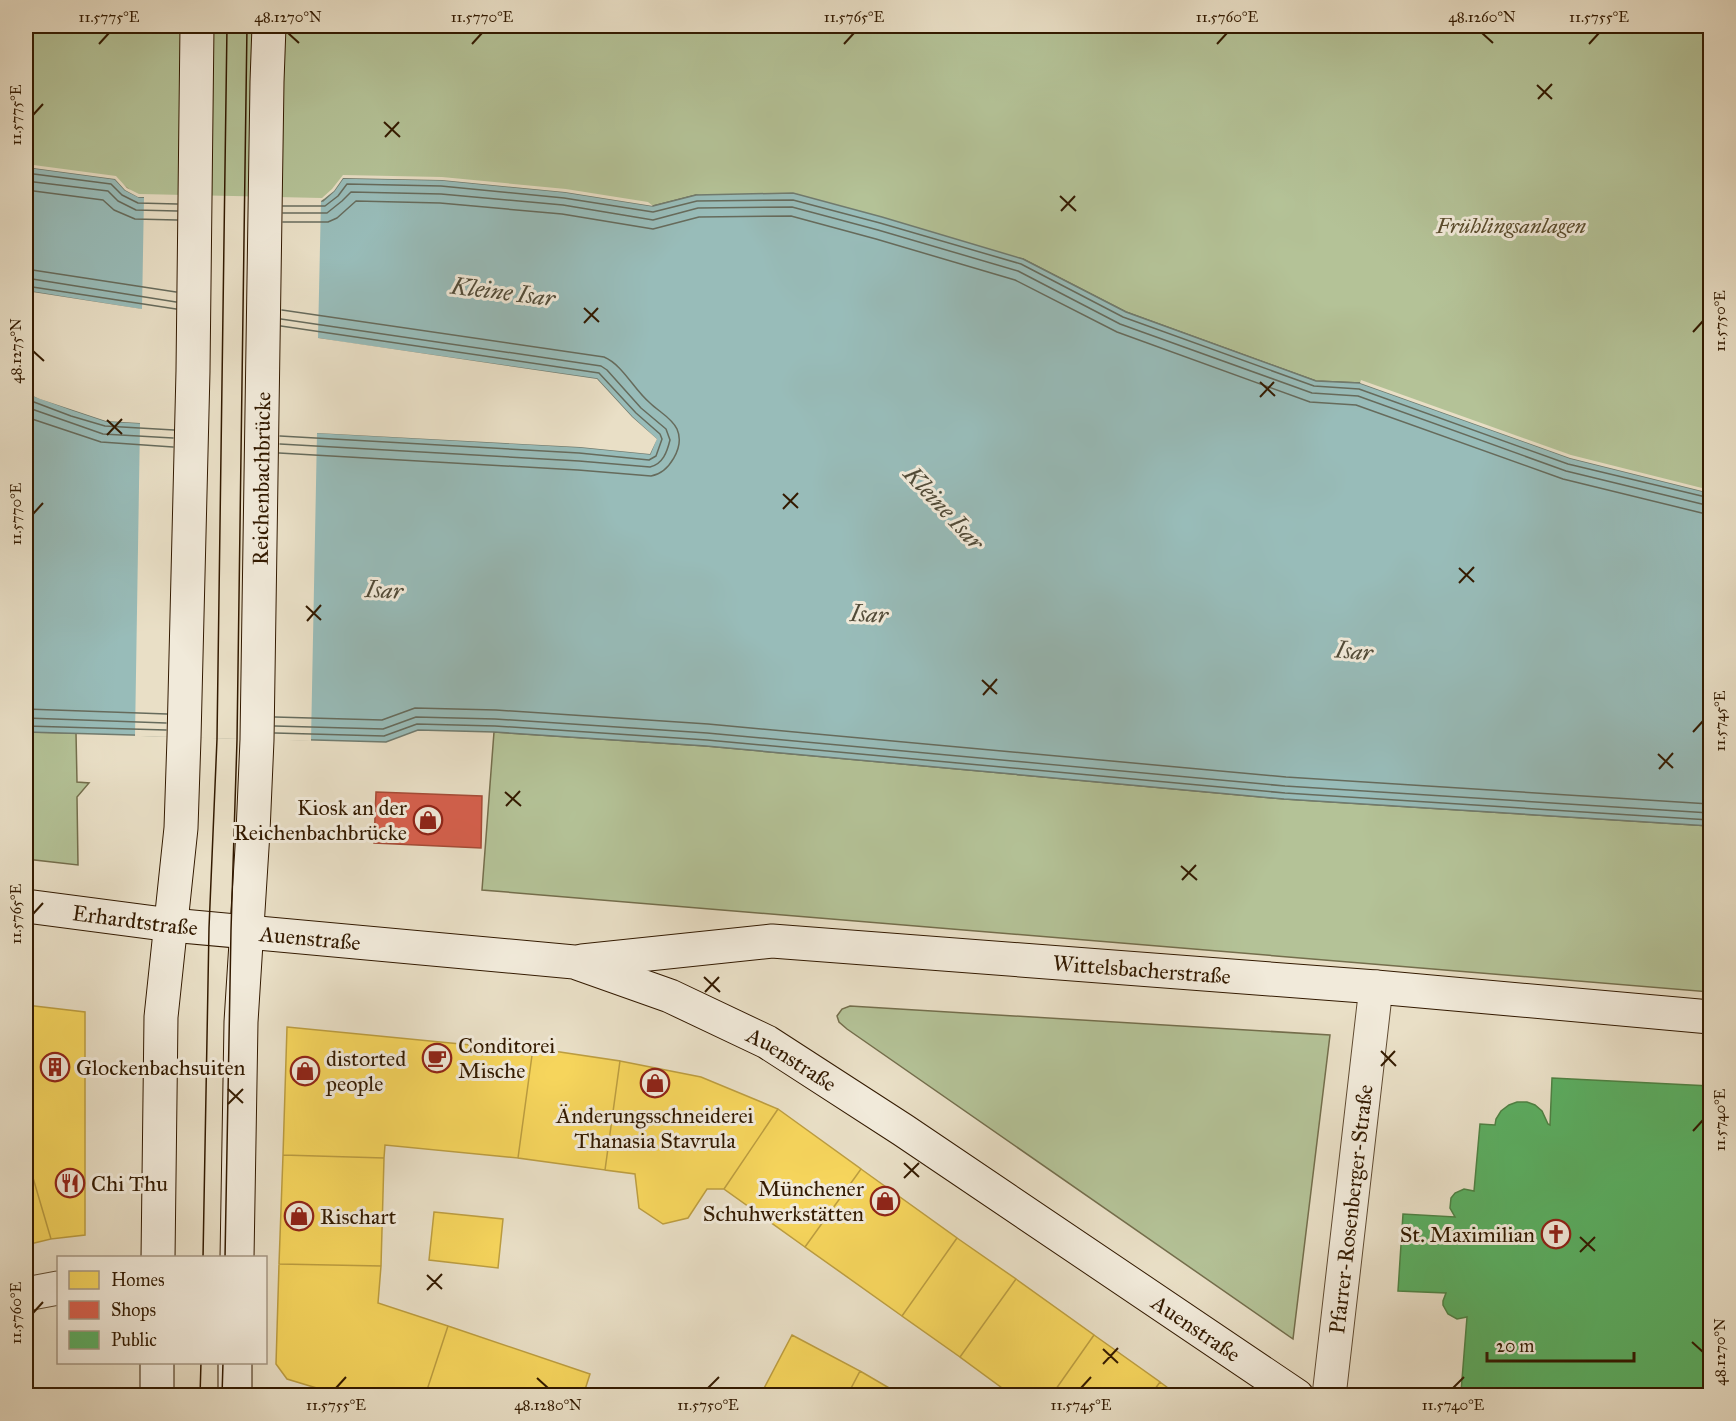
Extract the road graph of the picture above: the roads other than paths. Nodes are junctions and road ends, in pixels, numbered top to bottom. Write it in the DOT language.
graph roads {
  1 [pos="197,26"];
  2 [pos="269,26"];
  3 [pos="26,906"];
  4 [pos="171,925"];
  5 [pos="209,928"];
  6 [pos="246,932"];
  7 [pos="574,962"];
  8 [pos="1376,987"];
  9 [pos="1710,1017"];
  10 [pos="158,1256"];
  11 [pos="237,1256"];
  12 [pos="57,1288"];
  13 [pos="26,1294"];
  14 [pos="157,1364"];
  15 [pos="235,1364"];
  16 [pos="157,1395"];
  17 [pos="235,1395"];
  18 [pos="1298,1395"];
  19 [pos="1329,1395"];
  1 -- 4 [label="main road"];
  2 -- 6 [label="main road, Reichenbachbrücke"];
  3 -- 4 [label="main road, Erhardtstraße"];
  4 -- 5 [label="main road, Erhardtstraße"];
  4 -- 10 [label="main road"];
  5 -- 6 [label="main road, Auenstraße"];
  6 -- 7 [label="main road, Auenstraße"];
  6 -- 11 [label="main road, Reichenbachbrücke"];
  7 -- 8 [label="main road, Wittelsbacherstraße"];
  7 -- 18 [label="main road, Auenstraße"];
  8 -- 9 [label="main road, Wittelsbacherstraße"];
  8 -- 19 [label="main road, Pfarrer-Rosenberger-Straße"];
  12 -- 13 [label="main road"];
  14 -- 16 [label="main road"];
  15 -- 17 [label="main road"];
}
